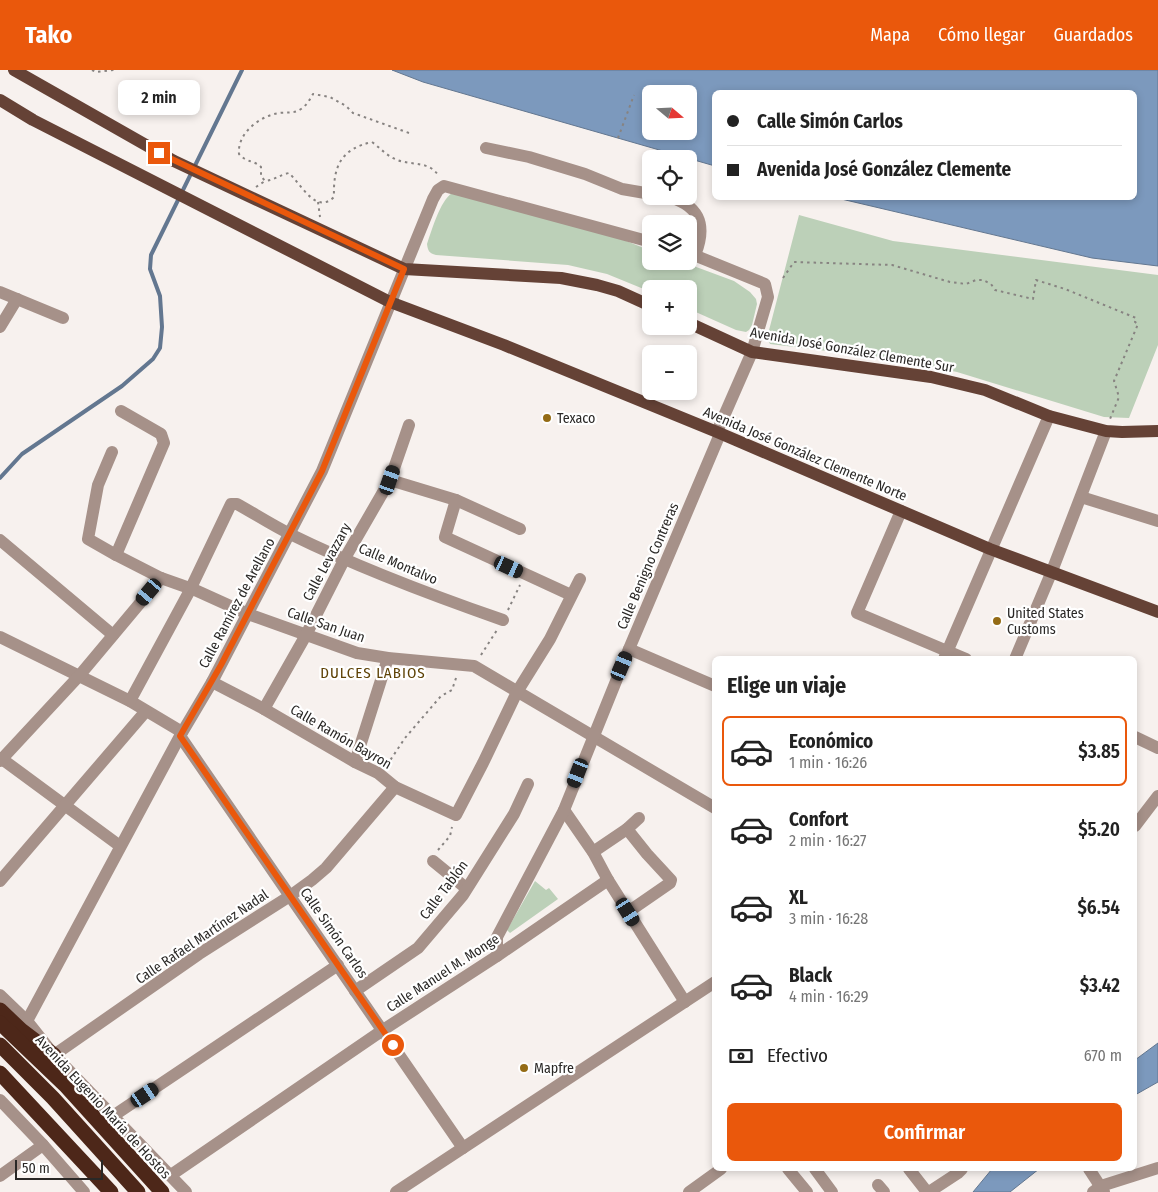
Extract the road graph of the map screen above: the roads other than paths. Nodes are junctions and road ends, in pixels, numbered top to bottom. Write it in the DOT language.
graph roads {
  1 [pos="14,70"];
  2 [pos="0,100"];
  3 [pos="486,148"];
  4 [pos="642,192"];
  5 [pos="688,205"];
  6 [pos="642,240"];
  7 [pos="697,248"];
  8 [pos="697,256"];
  9 [pos="404,269"];
  10 [pos="0,292"];
  11 [pos="17,299"];
  12 [pos="390,302"];
  13 [pos="642,302"];
  14 [pos="63,318"];
  15 [pos="697,327"];
  16 [pos="0,328"];
  17 [pos="752,352"];
  18 [pos="121,412"];
  19 [pos="1049,416"];
  20 [pos="409,425"];
  21 [pos="1106,431"];
  22 [pos="1158,431"];
  23 [pos="718,433"];
  24 [pos="112,452"];
  25 [pos="390,480"];
  26 [pos="1081,497"];
  27 [pos="456,500"];
  28 [pos="900,511"];
  29 [pos="1158,521"];
  30 [pos="520,529"];
  31 [pos="290,534"];
  32 [pos="0,540"];
  33 [pos="990,549"];
  34 [pos="116,555"];
  35 [pos="345,558"];
  36 [pos="1052,571"];
  37 [pos="161,578"];
  38 [pos="580,579"];
  39 [pos="190,588"];
  40 [pos="571,595"];
  41 [pos="1158,612"];
  42 [pos="248,614"];
  43 [pos="503,620"];
  44 [pos="113,634"];
  45 [pos="306,635"];
  46 [pos="0,637"];
  47 [pos="629,649"];
  48 [pos="946,655"];
  49 [pos="1016,656"];
  50 [pos="388,658"];
  51 [pos="79,676"];
  52 [pos="212,682"];
  53 [pos="712,685"];
  54 [pos="517,692"];
  55 [pos="130,701"];
  56 [pos="264,709"];
  57 [pos="146,711"];
  58 [pos="181,734"];
  59 [pos="593,737"];
  60 [pos="1137,738"];
  61 [pos="1158,748"];
  62 [pos="1,760"];
  63 [pos="355,762"];
  64 [pos="528,784"];
  65 [pos="395,787"];
  66 [pos="1158,796"];
  67 [pos="64,806"];
  68 [pos="712,806"];
  69 [pos="564,810"];
  70 [pos="639,818"];
  71 [pos="1137,823"];
  72 [pos="627,829"];
  73 [pos="120,846"];
  74 [pos="593,852"];
  75 [pos="433,861"];
  76 [pos="608,880"];
  77 [pos="0,881"];
  78 [pos="466,888"];
  79 [pos="290,896"];
  80 [pos="628,912"];
  81 [pos="497,956"];
  82 [pos="338,965"];
  83 [pos="712,984"];
  84 [pos="356,991"];
  85 [pos="0,995"];
  86 [pos="685,1002"];
  87 [pos="0,1010"];
  88 [pos="26,1021"];
  89 [pos="0,1023"];
  90 [pos="383,1030"];
  91 [pos="0,1045"];
  92 [pos="54,1055"];
  93 [pos="0,1073"];
  94 [pos="0,1100"];
  95 [pos="113,1116"];
  96 [pos="44,1145"];
  97 [pos="463,1148"];
  98 [pos="1158,1168"];
  99 [pos="718,1171"];
  100 [pos="790,1171"];
  101 [pos="816,1171"];
  102 [pos="911,1171"];
  103 [pos="960,1171"];
  104 [pos="1090,1171"];
  105 [pos="171,1175"];
  106 [pos="0,1176"];
  107 [pos="1099,1190"];
  108 [pos="84,1192"];
  109 [pos="111,1192"];
  110 [pos="138,1192"];
  111 [pos="162,1192"];
  112 [pos="186,1192"];
  113 [pos="396,1192"];
  114 [pos="689,1192"];
  115 [pos="807,1192"];
  116 [pos="832,1192"];
  117 [pos="928,1192"];
  1 -- 9 [label="main road"];
  2 -- 12 [label="main road, Avenida José González Clemente Norte"];
  3 -- 4 [label="street"];
  5 -- 7 [label="street"];
  6 -- 9 [label="street, Calle Ramírez de Arellano"];
  8 -- 17 [label="street, Calle Benigno Contreras"];
  9 -- 12 [label="street, Calle Ramírez de Arellano"];
  9 -- 13 [label="main road"];
  10 -- 11 [label="street"];
  11 -- 14 [label="street"];
  11 -- 16 [label="street"];
  12 -- 23 [label="main road, Avenida José González Clemente Norte"];
  12 -- 31 [label="street, Calle Ramírez de Arellano"];
  15 -- 17 [label="main road, Avenida José González Clemente Sur"];
  17 -- 19 [label="main road, Avenida José González Clemente Sur"];
  17 -- 23 [label="street, Calle Benigno Contreras"];
  18 -- 34 [label="street"];
  19 -- 21 [label="main road, Avenida José González Clemente Sur"];
  19 -- 33 [label="street"];
  20 -- 25 [label="street, Calle Levazzary"];
  21 -- 22 [label="main road, Avenida José González Clemente Sur"];
  21 -- 26 [label="street"];
  23 -- 28 [label="main road, Avenida José González Clemente Norte"];
  23 -- 47 [label="street, Calle Benigno Contreras"];
  24 -- 34 [label="street, Calle San Juan"];
  25 -- 27 [label="street"];
  25 -- 35 [label="street, Calle Levazzary"];
  26 -- 29 [label="street"];
  26 -- 36 [label="street"];
  27 -- 30 [label="street"];
  27 -- 40 [label="street"];
  28 -- 33 [label="main road, Avenida José González Clemente Norte"];
  28 -- 48 [label="street"];
  31 -- 35 [label="street, Calle Montalvo"];
  31 -- 39 [label="street, Calle Montalvo"];
  31 -- 42 [label="street, Calle Ramírez de Arellano"];
  32 -- 44 [label="street"];
  33 -- 36 [label="main road, Avenida José González Clemente Norte"];
  33 -- 48 [label="street"];
  34 -- 37 [label="street, Calle San Juan"];
  35 -- 43 [label="street, Calle Montalvo"];
  35 -- 45 [label="street, Calle Levazzary"];
  36 -- 41 [label="main road, Avenida José González Clemente Norte"];
  36 -- 49 [label="street"];
  37 -- 39 [label="street, Calle San Juan"];
  37 -- 44 [label="street"];
  38 -- 40 [label="street"];
  39 -- 42 [label="street, Calle San Juan"];
  39 -- 55 [label="street"];
  40 -- 54 [label="street"];
  42 -- 45 [label="street, Calle San Juan"];
  42 -- 52 [label="street, Calle Ramírez de Arellano"];
  44 -- 51 [label="street"];
  45 -- 50 [label="street, Calle San Juan"];
  45 -- 56 [label="street, Calle Levazzary"];
  46 -- 51 [label="street, Calle Simón Carlos"];
  47 -- 53 [label="street"];
  47 -- 59 [label="street, Calle Benigno Contreras"];
  50 -- 54 [label="street, Calle San Juan"];
  50 -- 63 [label="street"];
  51 -- 55 [label="street, Calle Simón Carlos"];
  51 -- 62 [label="street"];
  52 -- 56 [label="street, Calle Ramón Bayron"];
  52 -- 58 [label="street, Calle Ramírez de Arellano"];
  54 -- 59 [label="street, Calle San Juan"];
  54 -- 65 [label="street, Calle Ramón Bayron"];
  55 -- 57 [label="street, Calle Simón Carlos"];
  56 -- 63 [label="street, Calle Ramón Bayron"];
  57 -- 58 [label="street, Calle Simón Carlos"];
  57 -- 67 [label="street"];
  58 -- 73 [label="street, Calle Ramírez de Arellano"];
  58 -- 79 [label="street, Calle Simón Carlos"];
  59 -- 68 [label="street, Calle San Juan"];
  59 -- 69 [label="street, Calle Benigno Contreras"];
  60 -- 61 [label="street"];
  62 -- 67 [label="street"];
  63 -- 65 [label="street, Calle Ramón Bayron"];
  64 -- 78 [label="street, Calle Tablón"];
  65 -- 79 [label="street, Calle Rafael Martínez Nadal"];
  66 -- 71 [label="street"];
  67 -- 73 [label="street"];
  67 -- 77 [label="street"];
  69 -- 74 [label="street"];
  69 -- 81 [label="street, Calle Benigno Contreras"];
  70 -- 72 [label="street"];
  72 -- 74 [label="street"];
  72 -- 80 [label="street"];
  73 -- 88 [label="street, Calle Ramírez de Arellano"];
  74 -- 76 [label="street"];
  75 -- 78 [label="street"];
  76 -- 80 [label="street"];
  76 -- 81 [label="street, Calle Manuel M. Monge"];
  78 -- 84 [label="street, Calle Tablón"];
  79 -- 82 [label="street, Calle Simón Carlos"];
  79 -- 92 [label="street, Calle Rafael Martínez Nadal"];
  80 -- 86 [label="street"];
  81 -- 90 [label="street, Calle Manuel M. Monge"];
  82 -- 84 [label="street, Calle Simón Carlos"];
  82 -- 95 [label="street"];
  83 -- 86 [label="street"];
  84 -- 90 [label="street, Calle Simón Carlos"];
  85 -- 88 [label="street"];
  86 -- 97 [label="street"];
  87 -- 92 [label="highway"];
  88 -- 92 [label="street"];
  89 -- 111 [label="highway, Avenida Eugenio María de Hostos"];
  90 -- 97 [label="street, Calle Simón Carlos"];
  90 -- 105 [label="street, Calle Manuel M. Monge"];
  91 -- 110 [label="highway"];
  92 -- 95 [label="street"];
  93 -- 109 [label="highway"];
  94 -- 96 [label="street"];
  95 -- 105 [label="street"];
  96 -- 106 [label="street"];
  96 -- 108 [label="street"];
  97 -- 113 [label="street"];
  98 -- 107 [label="street"];
  99 -- 114 [label="street"];
  100 -- 115 [label="street"];
  101 -- 116 [label="street"];
  102 -- 117 [label="street"];
  103 -- 117 [label="street"];
  104 -- 107 [label="street"];
  105 -- 112 [label="street"];
}
